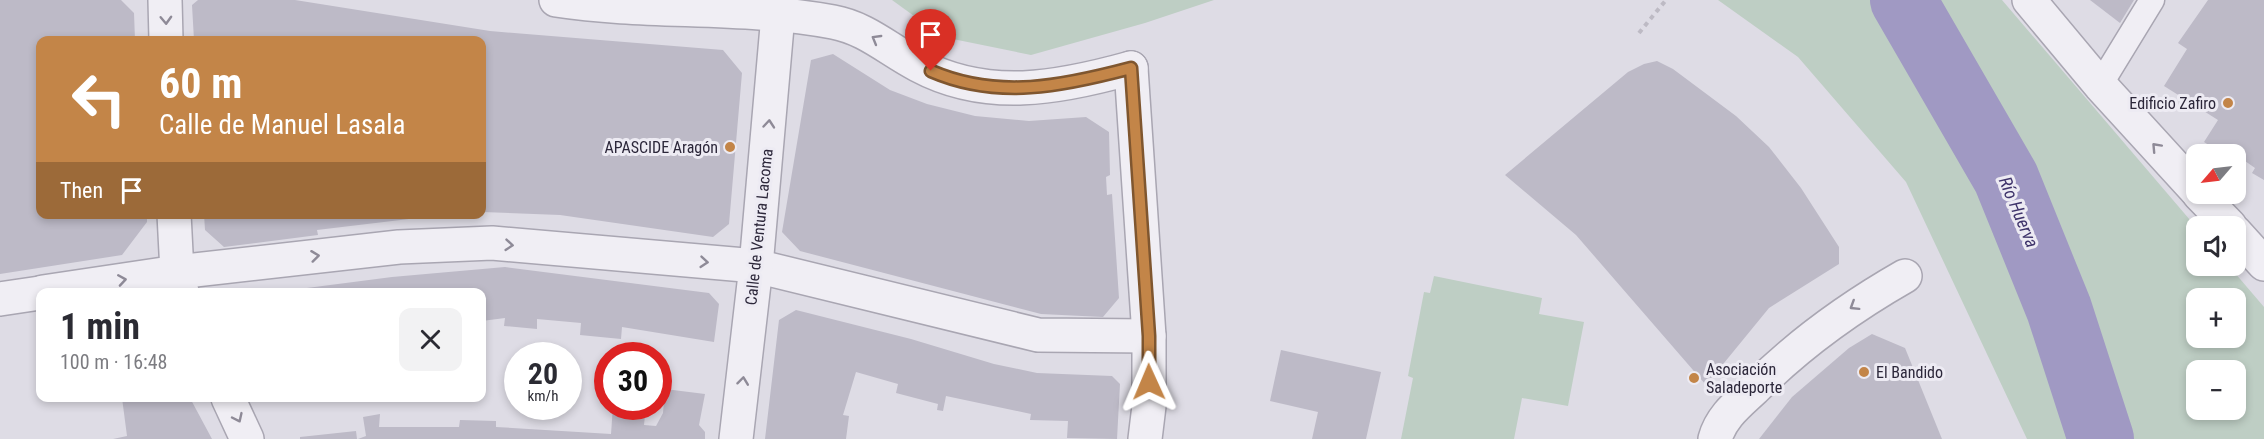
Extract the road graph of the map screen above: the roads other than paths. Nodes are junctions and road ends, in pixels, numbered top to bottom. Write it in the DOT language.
graph roads {
  1 [pos="165,0"];
  2 [pos="556,0"];
  3 [pos="2029,0"];
  4 [pos="2152,0"];
  5 [pos="778,15"];
  6 [pos="166,36"];
  7 [pos="2100,85"];
  8 [pos="2186,179"];
  9 [pos="2209,204"];
  10 [pos="2220,216"];
  11 [pos="174,219"];
  12 [pos="2246,244"];
  13 [pos="2264,264"];
  14 [pos="756,266"];
  15 [pos="1905,276"];
  16 [pos="180,282"];
  17 [pos="105,288"];
  18 [pos="36,294"];
  19 [pos="0,299"];
  20 [pos="1149,336"];
  21 [pos="230,402"];
  22 [pos="247,439"];
  23 [pos="736,439"];
  24 [pos="1145,439"];
  25 [pos="1715,439"];
  1 -- 6 [label="street, one-way"];
  2 -- 5 [label="street"];
  3 -- 7 [label="street"];
  4 -- 7 [label="street"];
  14 -- 5 [label="street, Calle de Ventura Lacoma, one-way"];
  20 -- 5 [label="street, one-way"];
  8 -- 7 [label="street, one-way"];
  9 -- 10 [label="street"];
  11 -- 16 [label="street"];
  12 -- 13 [label="street"];
  16 -- 14 [label="street, one-way"];
  14 -- 20 [label="street"];
  23 -- 14 [label="street, Calle de Ventura Lacoma, one-way"];
  15 -- 25 [label="street, one-way"];
  17 -- 16 [label="street, one-way"];
  18 -- 19 [label="street"];
  20 -- 24 [label="street"];
  21 -- 22 [label="street, one-way"];
}
